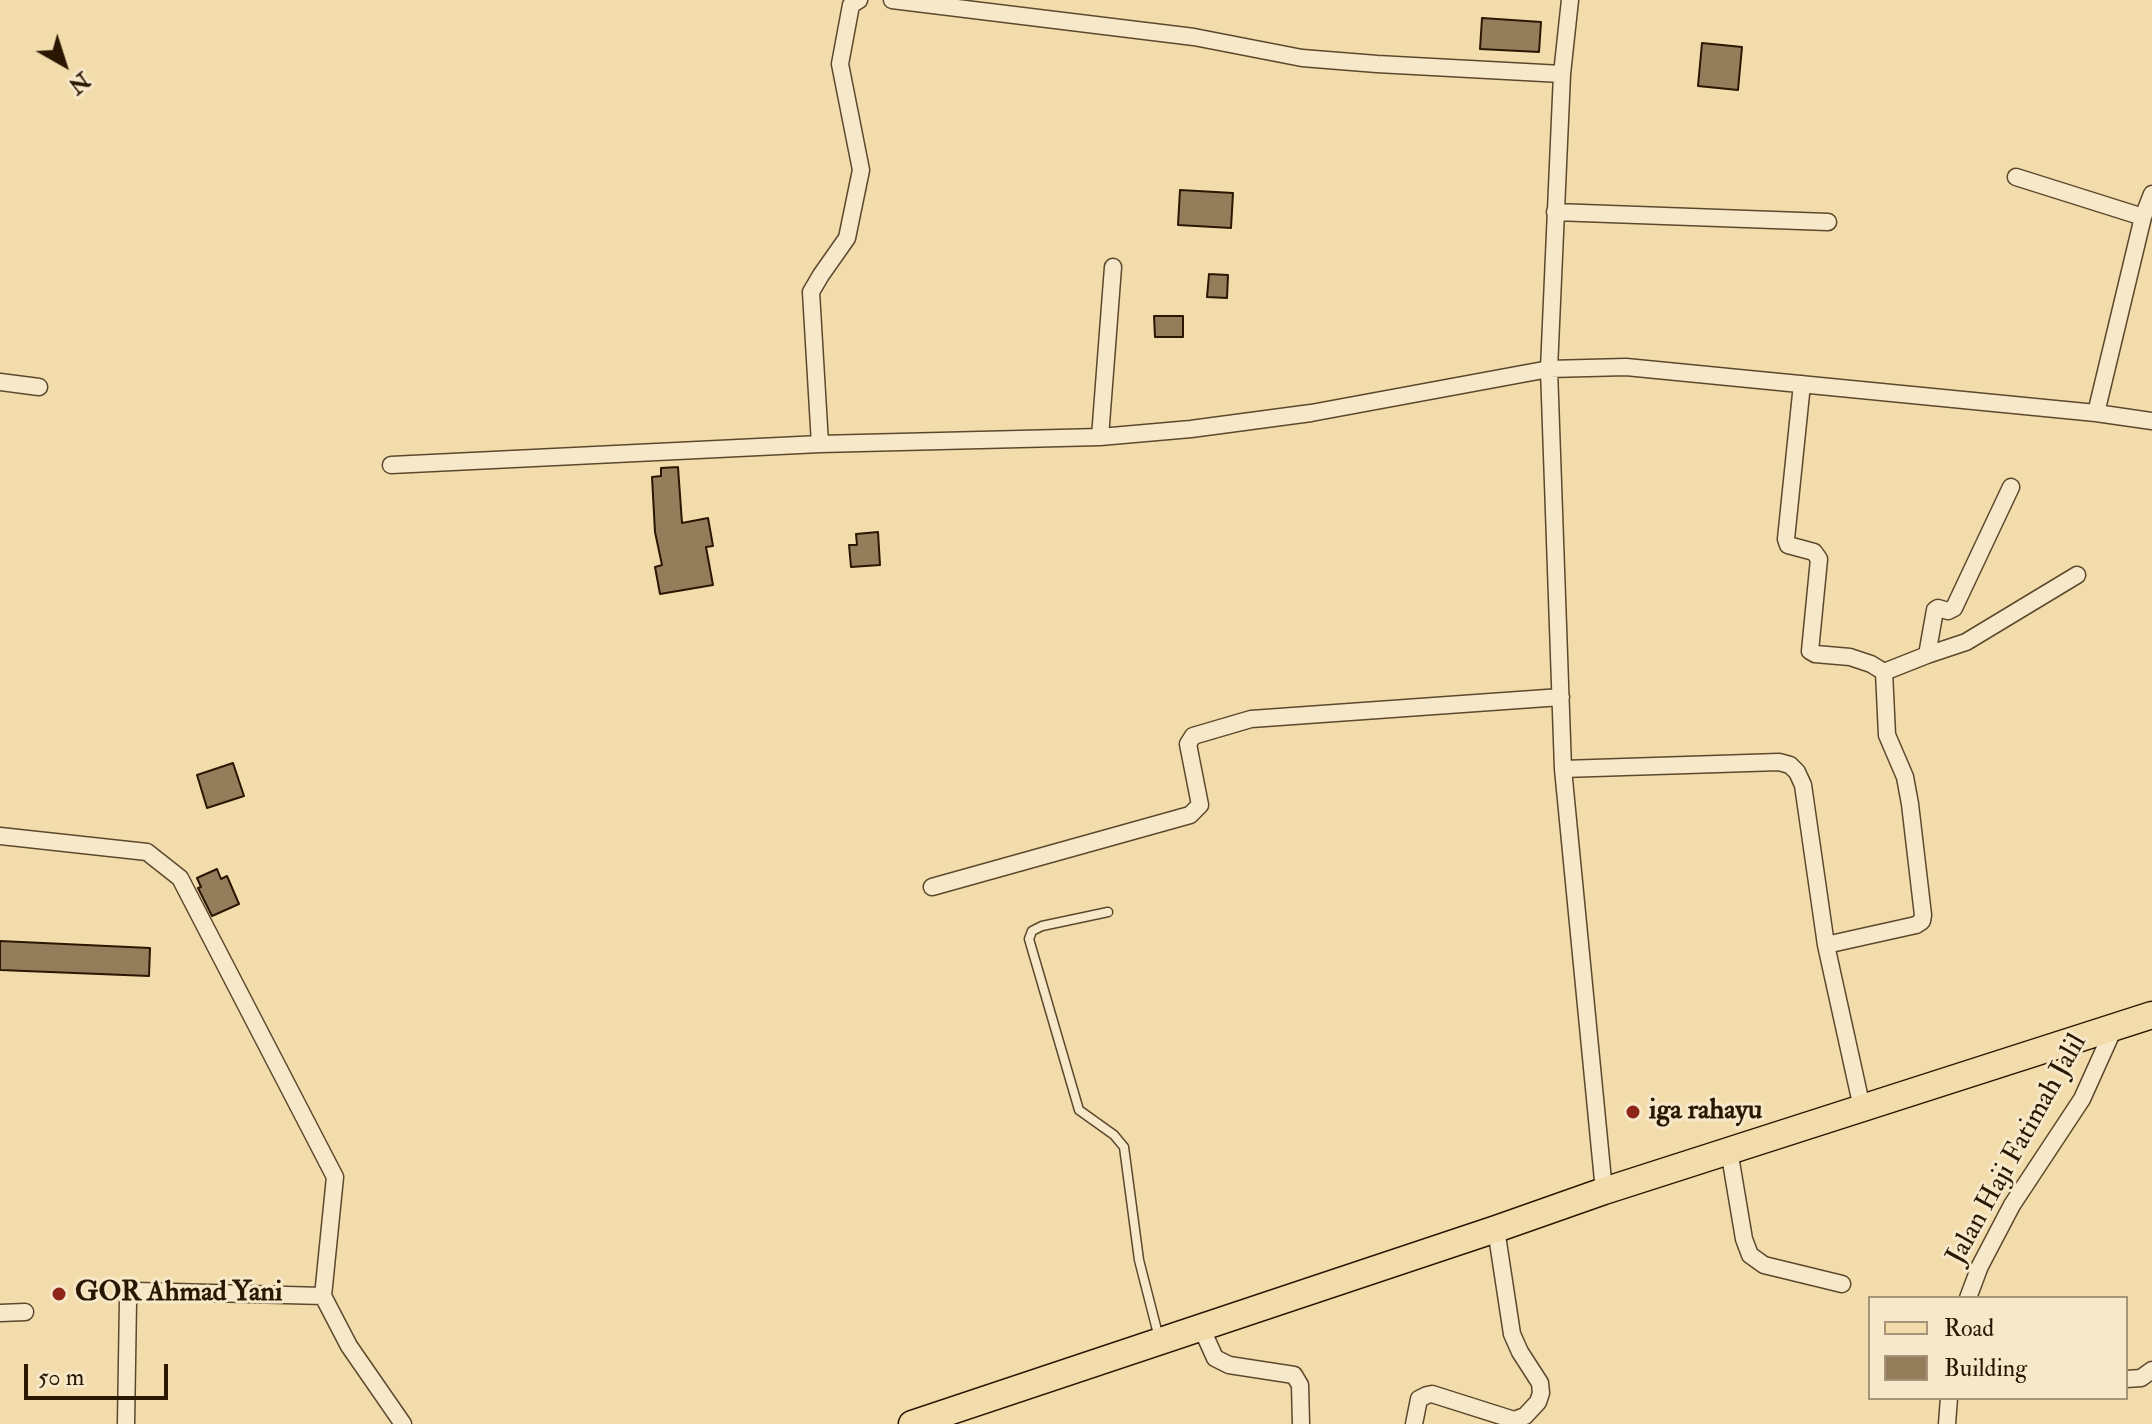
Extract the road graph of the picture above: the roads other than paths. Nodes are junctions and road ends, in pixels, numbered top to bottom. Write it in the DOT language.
graph roads {
  1 [pos="859,0"];
  2 [pos="892,0"];
  3 [pos="1570,0"];
  4 [pos="1562,74"];
  5 [pos="2016,177"];
  6 [pos="2152,194"];
  7 [pos="1555,212"];
  8 [pos="2143,217"];
  9 [pos="1828,222"];
  10 [pos="1113,267"];
  11 [pos="1549,369"];
  12 [pos="0,382"];
  13 [pos="1802,384"];
  14 [pos="39,387"];
  15 [pos="2096,413"];
  16 [pos="2152,421"];
  17 [pos="1100,437"];
  18 [pos="820,444"];
  19 [pos="391,465"];
  20 [pos="2011,487"];
  21 [pos="2077,575"];
  22 [pos="1927,655"];
  23 [pos="1884,672"];
  24 [pos="1561,697"];
  25 [pos="1563,769"];
  26 [pos="0,836"];
  27 [pos="932,887"];
  28 [pos="1108,912"];
  29 [pos="1826,945"];
  30 [pos="2152,1015"];
  31 [pos="2114,1028"];
  32 [pos="1862,1108"];
  33 [pos="1729,1150"];
  34 [pos="1604,1191"];
  35 [pos="1496,1229"];
  36 [pos="1842,1284"];
  37 [pos="323,1296"];
  38 [pos="1969,1296"];
  39 [pos="25,1312"];
  40 [pos="0,1313"];
  41 [pos="1201,1327"];
  42 [pos="1159,1341"];
  43 [pos="2152,1370"];
  44 [pos="2128,1379"];
  45 [pos="1949,1400"];
  46 [pos="126,1424"];
  47 [pos="403,1424"];
  48 [pos="912,1424"];
  49 [pos="1301,1424"];
  50 [pos="1414,1424"];
  51 [pos="1947,1424"];
  1 -- 18 [label="street"];
  2 -- 4 [label="street"];
  3 -- 4 [label="street"];
  4 -- 7 [label="street"];
  5 -- 8 [label="street"];
  6 -- 8 [label="street"];
  7 -- 9 [label="street"];
  7 -- 11 [label="street"];
  8 -- 15 [label="street"];
  10 -- 17 [label="street"];
  11 -- 13 [label="street"];
  11 -- 17 [label="street"];
  11 -- 24 [label="street"];
  12 -- 14 [label="street"];
  13 -- 15 [label="street"];
  13 -- 23 [label="street"];
  15 -- 16 [label="street"];
  17 -- 18 [label="street"];
  18 -- 19 [label="street"];
  20 -- 22 [label="street"];
  21 -- 22 [label="street"];
  22 -- 23 [label="street"];
  23 -- 29 [label="street"];
  24 -- 25 [label="street"];
  24 -- 27 [label="street"];
  25 -- 29 [label="street"];
  25 -- 34 [label="street"];
  26 -- 37 [label="street"];
  28 -- 42 [label="lane"];
  29 -- 32 [label="street"];
  30 -- 31 [label="main road"];
  31 -- 32 [label="main road"];
  31 -- 38 [label="street, Jalan Haji Fatimah Jalil"];
  32 -- 33 [label="main road"];
  33 -- 34 [label="main road"];
  33 -- 36 [label="street"];
  34 -- 35 [label="main road"];
  35 -- 41 [label="main road"];
  35 -- 50 [label="street"];
  37 -- 46 [label="street"];
  37 -- 47 [label="street"];
  39 -- 40 [label="street"];
  41 -- 42 [label="main road"];
  41 -- 49 [label="street"];
  42 -- 48 [label="main road"];
  43 -- 44 [label="street"];
  45 -- 51 [label="street"];
}
